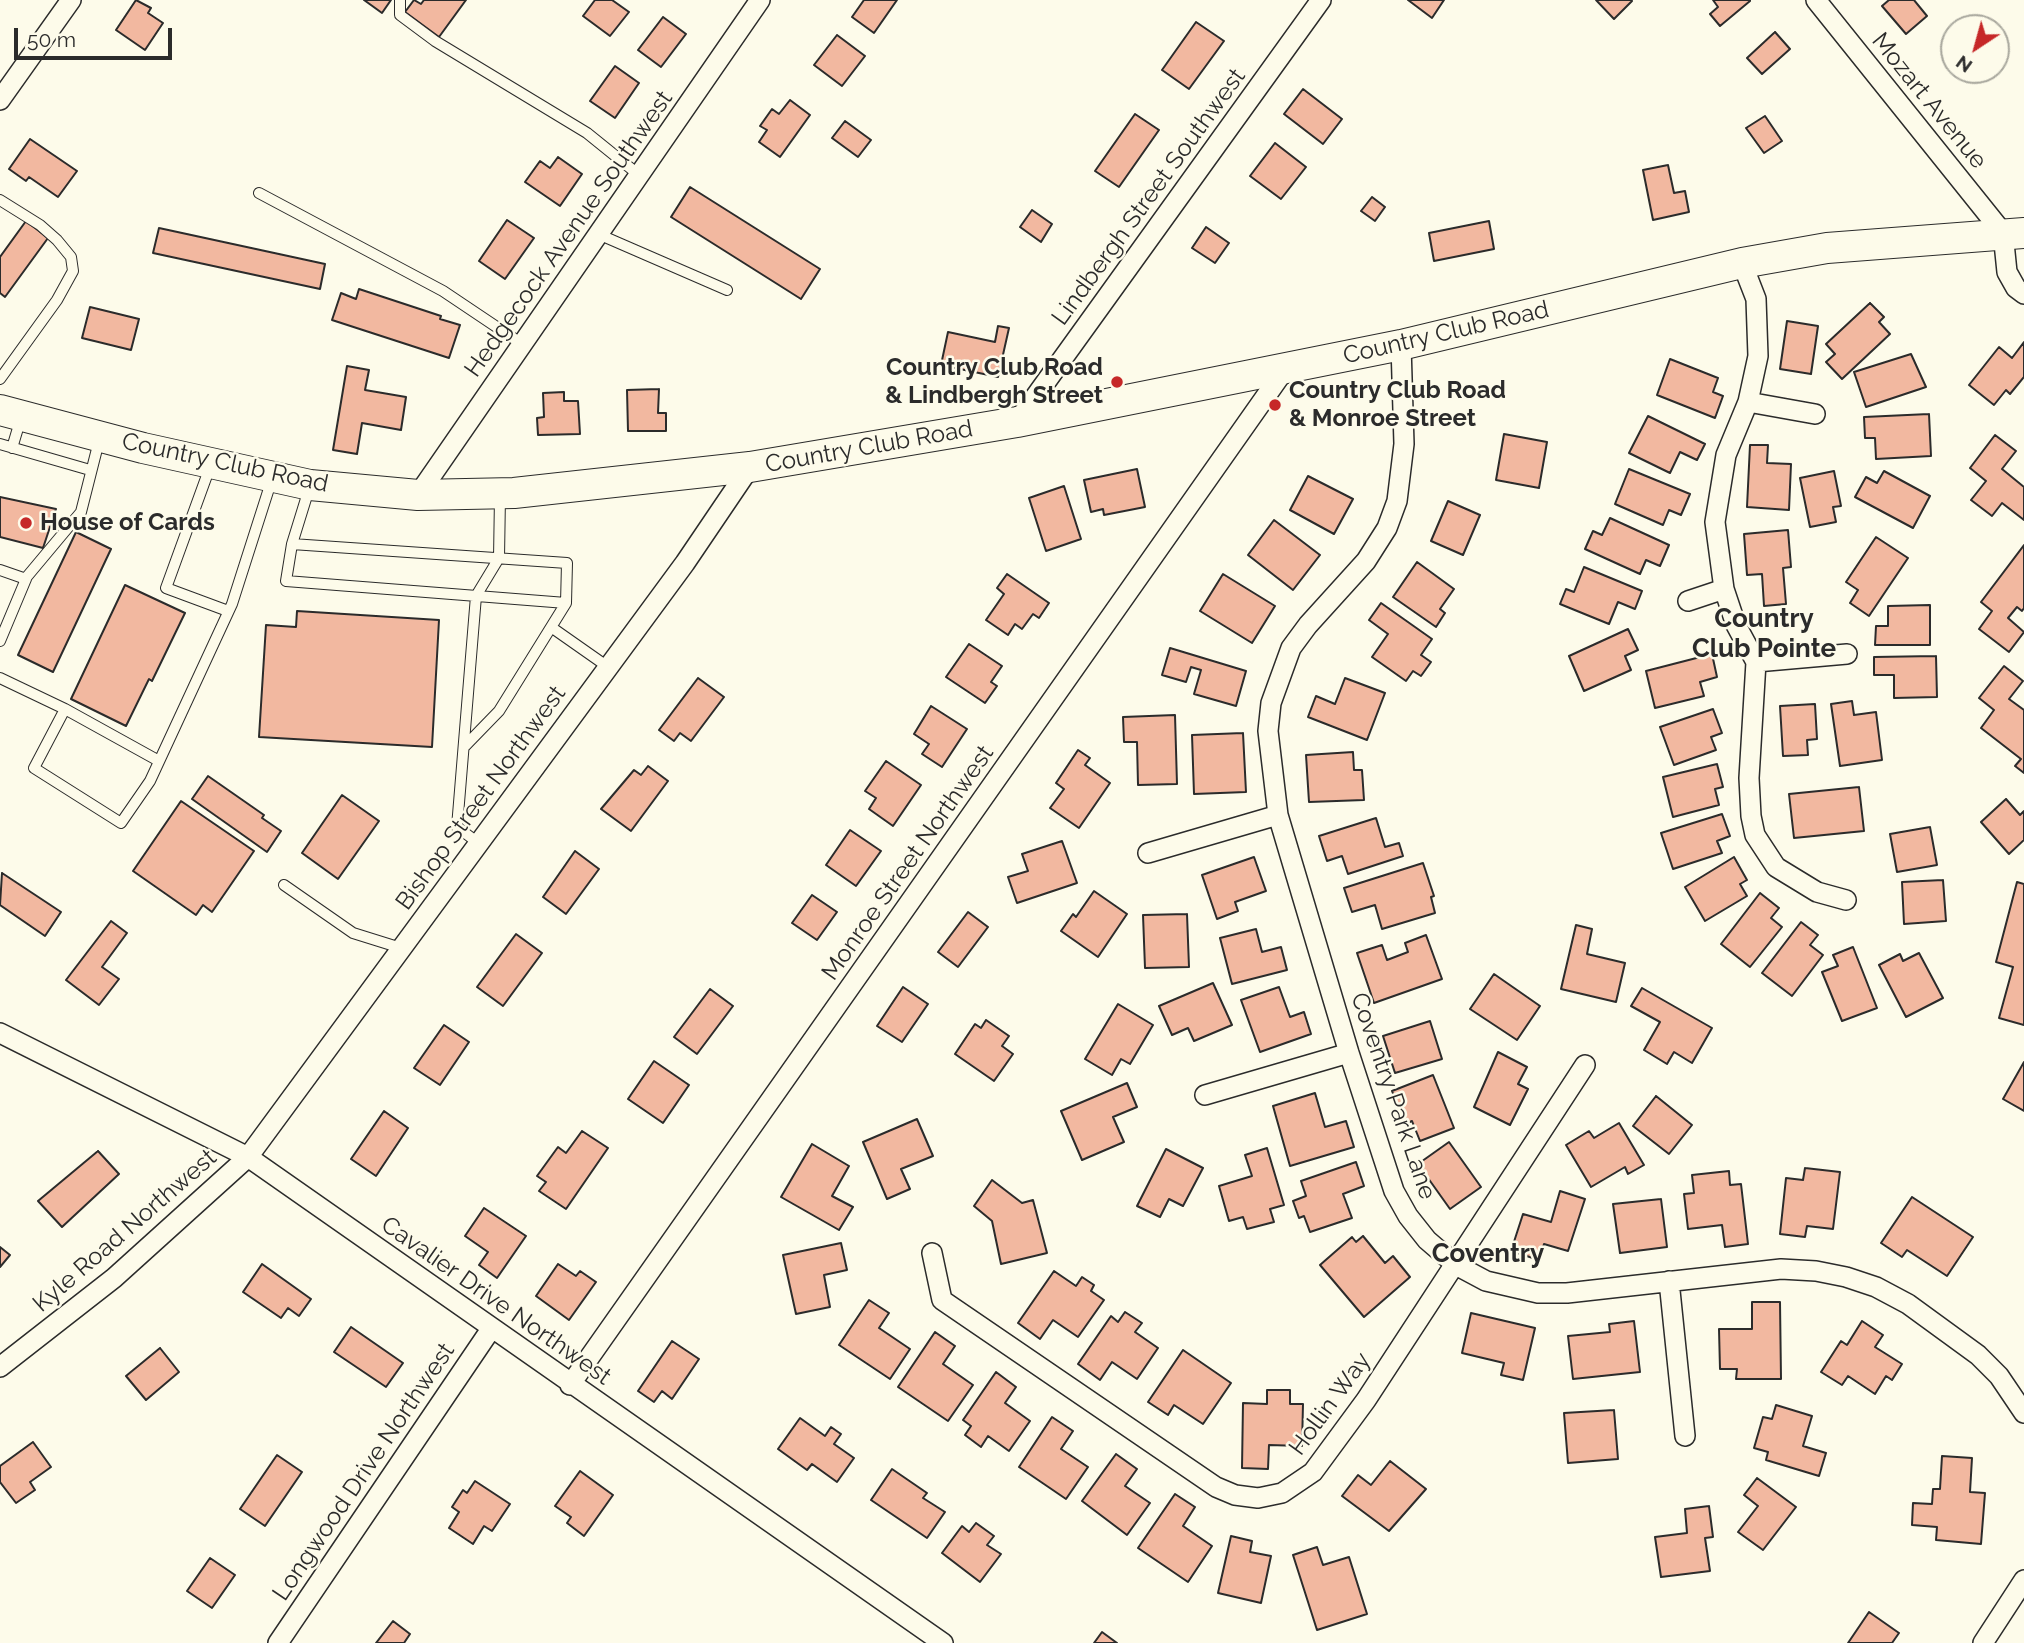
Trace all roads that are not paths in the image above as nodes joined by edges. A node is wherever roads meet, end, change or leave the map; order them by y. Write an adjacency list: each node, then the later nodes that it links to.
1 (71, 0): 6 (street)
2 (400, 0): 7 (lane)
3 (760, 0): 7 (street, Hedgecock Avenue Southwest)
4 (1321, 0): 22 (street, Lindbergh Street Southwest)
5 (1816, 0): 10 (street, Mozart Avenue)
6 (0, 100)
7 (639, 175): 11 (street, Hedgecock Avenue Southwest)
8 (260, 193): 15 (lane)
9 (0, 200): 18 (lane)
10 (2014, 233): 12 (main road, Country Club Road); 14 (street)
11 (598, 234): 13 (lane); 15 (street, Hedgecock Avenue Southwest)
12 (1742, 263): 16 (main road, Country Club Road); 19 (street)
13 (727, 290)
14 (2024, 294)
15 (523, 344): 32 (street, Hedgecock Avenue Southwest)
16 (1401, 345): 17 (main road, Country Club Road); 51 (street, Coventry Park Lane)
17 (1285, 369): 22 (main road, Country Club Road); 67 (street, Monroe Street Northwest)
18 (0, 379)
19 (1748, 402): 21 (street); 37 (street)
20 (11, 413): 23 (main road, Country Club Road); 25 (lane)
21 (1815, 414)
22 (1017, 422): 27 (main road, Country Club Road)
23 (100, 437): 26 (main road, Country Club Road); 28 (lane)
24 (0, 444): 25 (lane)
25 (12, 448): 28 (lane)
26 (212, 463): 29 (main road, Country Club Road); 41 (lane)
27 (750, 467): 31 (main road, Country Club Road); 46 (street, Bishop Street Northwest)
28 (90, 470): 36 (lane)
29 (272, 476): 30 (main road, Country Club Road); 41 (lane)
30 (310, 485): 32 (main road, Country Club Road); 33 (lane)
31 (500, 494): 32 (main road, Country Club Road); 34 (lane)
32 (418, 495)
33 (292, 544): 34 (lane); 38 (lane)
34 (499, 558): 38 (lane); 40 (lane)
35 (0, 570): 36 (lane)
36 (26, 579): 43 (lane)
37 (1724, 589): 39 (street); 45 (street)
38 (477, 596): 40 (lane); 49 (lane)
39 (1688, 601)
40 (566, 603): 42 (lane)
41 (228, 611): 50 (lane)
42 (551, 627): 46 (lane); 49 (lane)
43 (0, 642)
44 (1847, 654): 45 (street)
45 (1756, 662): 55 (street)
46 (608, 667): 52 (street, Bishop Street Northwest)
47 (0, 678): 48 (lane)
48 (65, 709): 50 (lane); 50 (lane)
49 (465, 746): 52 (lane)
50 (159, 761)
51 (1278, 814): 53 (street); 58 (street, Coventry Park Lane)
52 (477, 842): 56 (street, Bishop Street Northwest)
53 (1148, 853)
54 (284, 885): 56 (lane)
55 (1846, 900)
56 (401, 948): 61 (street, Bishop Street Northwest)
57 (0, 1033): 61 (street, Cavalier Drive Northwest)
58 (1349, 1053): 60 (street); 63 (street, Coventry Park Lane)
59 (1585, 1065): 63 (street, Hollin Way)
60 (1205, 1095)
61 (248, 1157): 65 (street, Cavalier Drive Northwest); 66 (street, Kyle Road Northwest)
62 (932, 1253): 63 (street, Hollin Way)
63 (1456, 1265): 64 (street, Coventry Park Lane)
64 (1669, 1281): 68 (street, Coventry Park Lane); 69 (street)
65 (491, 1329): 67 (street, Cavalier Drive Northwest); 71 (street, Longwood Drive Northwest)
66 (0, 1367)
67 (570, 1385): 72 (street, Cavalier Drive Northwest)
68 (2024, 1413)
69 (1685, 1436)
70 (2024, 1580): 73 (street)
71 (278, 1643)
72 (943, 1643)
73 (1983, 1643)

